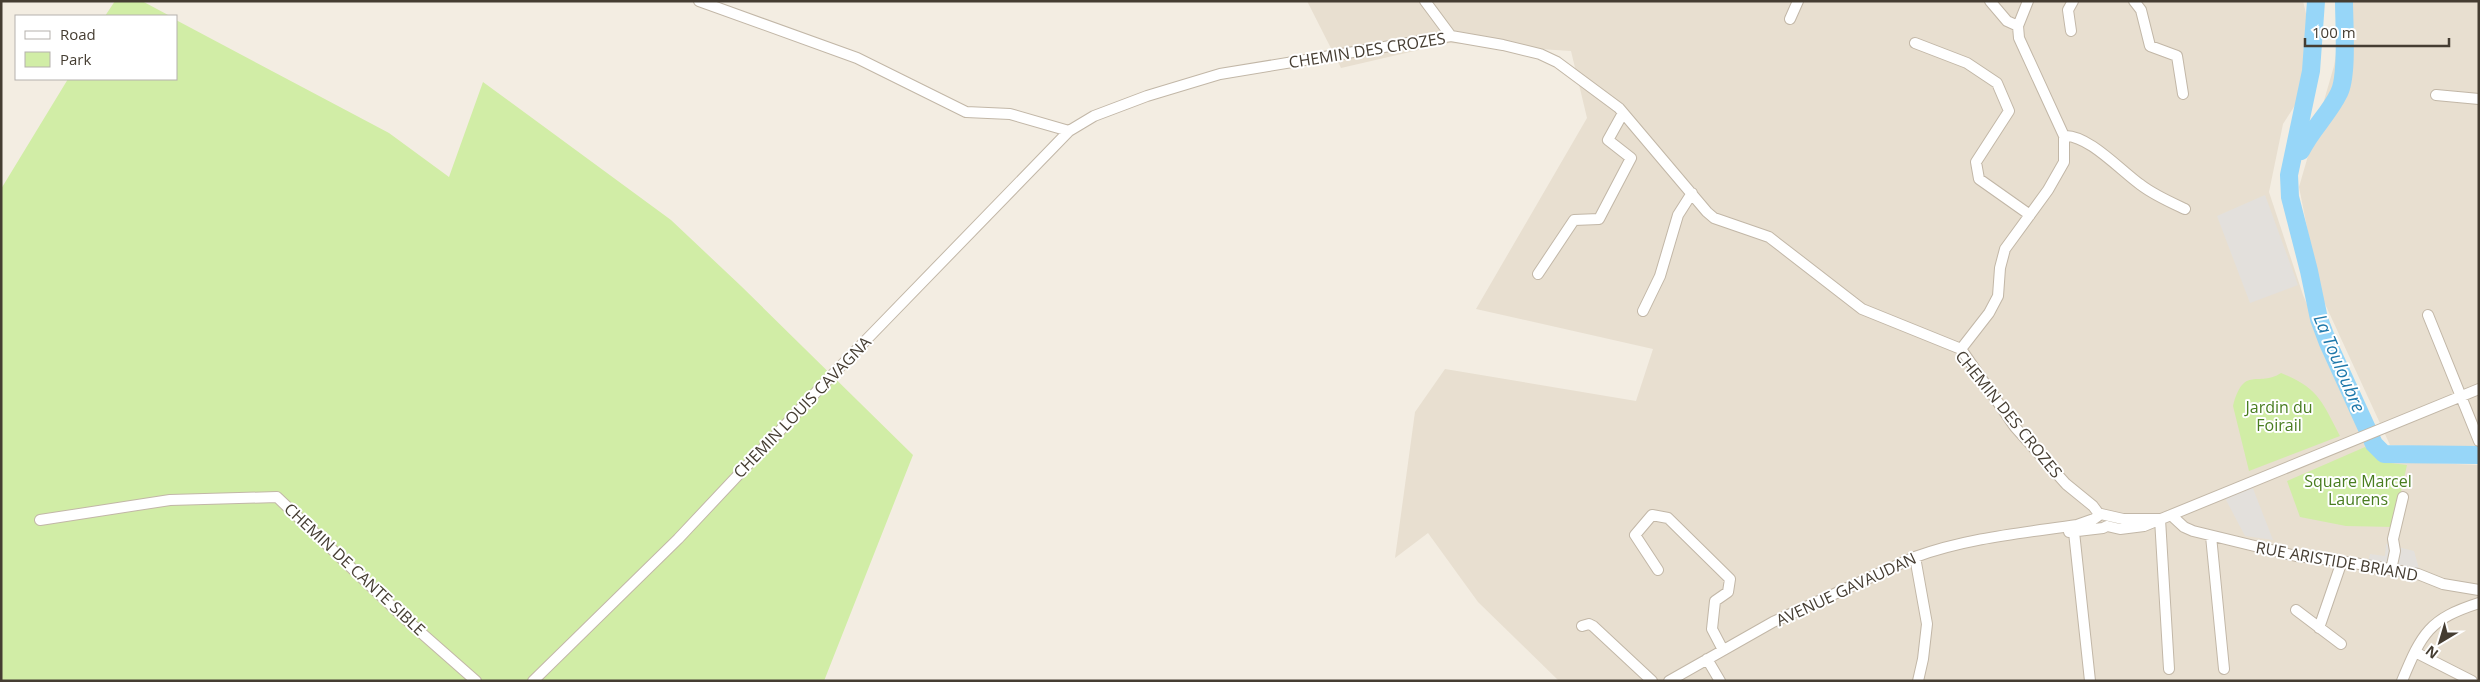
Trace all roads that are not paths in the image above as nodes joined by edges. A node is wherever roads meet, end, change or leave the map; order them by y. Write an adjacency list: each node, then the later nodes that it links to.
1 (699, 1): 17 (street)
2 (1425, 1): 11 (street)
3 (1798, 1): 8 (street)
4 (1990, 1): 9 (street)
5 (2028, 1): 9 (street)
6 (2073, 1): 10 (street)
7 (2134, 1): 13 (street)
8 (1790, 19)
9 (2018, 26): 18 (street)
10 (2071, 32)
11 (1451, 36): 16 (street, CHEMIN DES CROZES); 17 (street, CHEMIN DES CROZES)
12 (1915, 43): 21 (street)
13 (2183, 94)
14 (2436, 95): 15 (street)
15 (2479, 99)
16 (1623, 112): 19 (street, CHEMIN DES CROZES); 22 (street)
17 (1069, 131): 53 (street, CHEMIN LOUIS CAVAGNA)
18 (2064, 136): 20 (street); 21 (street)
19 (1692, 193): 23 (street); 25 (street, CHEMIN DES CROZES)
20 (2185, 209)
21 (2030, 214): 25 (street)
22 (1538, 274)
23 (1643, 311)
24 (2428, 314): 27 (street)
25 (1961, 349): 33 (street, CHEMIN DES CROZES)
26 (2479, 389): 27 (street)
27 (2461, 396): 28 (street); 30 (street)
28 (2478, 438)
29 (2403, 497): 40 (street)
30 (2171, 515): 31 (street); 36 (street, RUE ARISTIDE BRIAND)
31 (2160, 519): 33 (street); 51 (street)
32 (40, 520): 52 (street, CHEMIN DE CANTE SIBLE)
33 (2101, 521): 34 (street, AVENUE GAVAUDAN); 35 (street, AVENUE GAVAUDAN)
34 (2036, 531): 35 (street, AVENUE GAVAUDAN); 37 (street, AVENUE GAVAUDAN)
35 (2074, 532): 58 (street)
36 (2211, 536): 38 (street, RUE ARISTIDE BRIAND); 50 (street)
37 (1915, 557): 47 (street, AVENUE GAVAUDAN); 57 (street)
38 (2342, 561): 40 (street, RUE ARISTIDE BRIAND); 45 (street)
39 (1658, 570): 47 (street)
40 (2391, 570): 41 (street, RUE ARISTIDE BRIAND)
41 (2479, 590)
42 (2479, 603): 48 (street)
43 (2296, 610): 45 (street)
44 (1582, 626): 54 (street)
45 (2319, 628): 46 (street)
46 (2341, 644)
47 (1723, 650): 49 (street, AVENUE GAVAUDAN)
48 (2416, 652): 59 (street); 60 (street)
49 (1707, 659): 55 (street, AVENUE GAVAUDAN); 56 (street)
50 (2224, 669)
51 (2169, 670)
52 (476, 681)
53 (533, 681)
54 (1652, 681)
55 (1669, 681)
56 (1720, 681)
57 (1918, 681)
58 (2090, 681)
59 (2402, 681)
60 (2472, 681)

